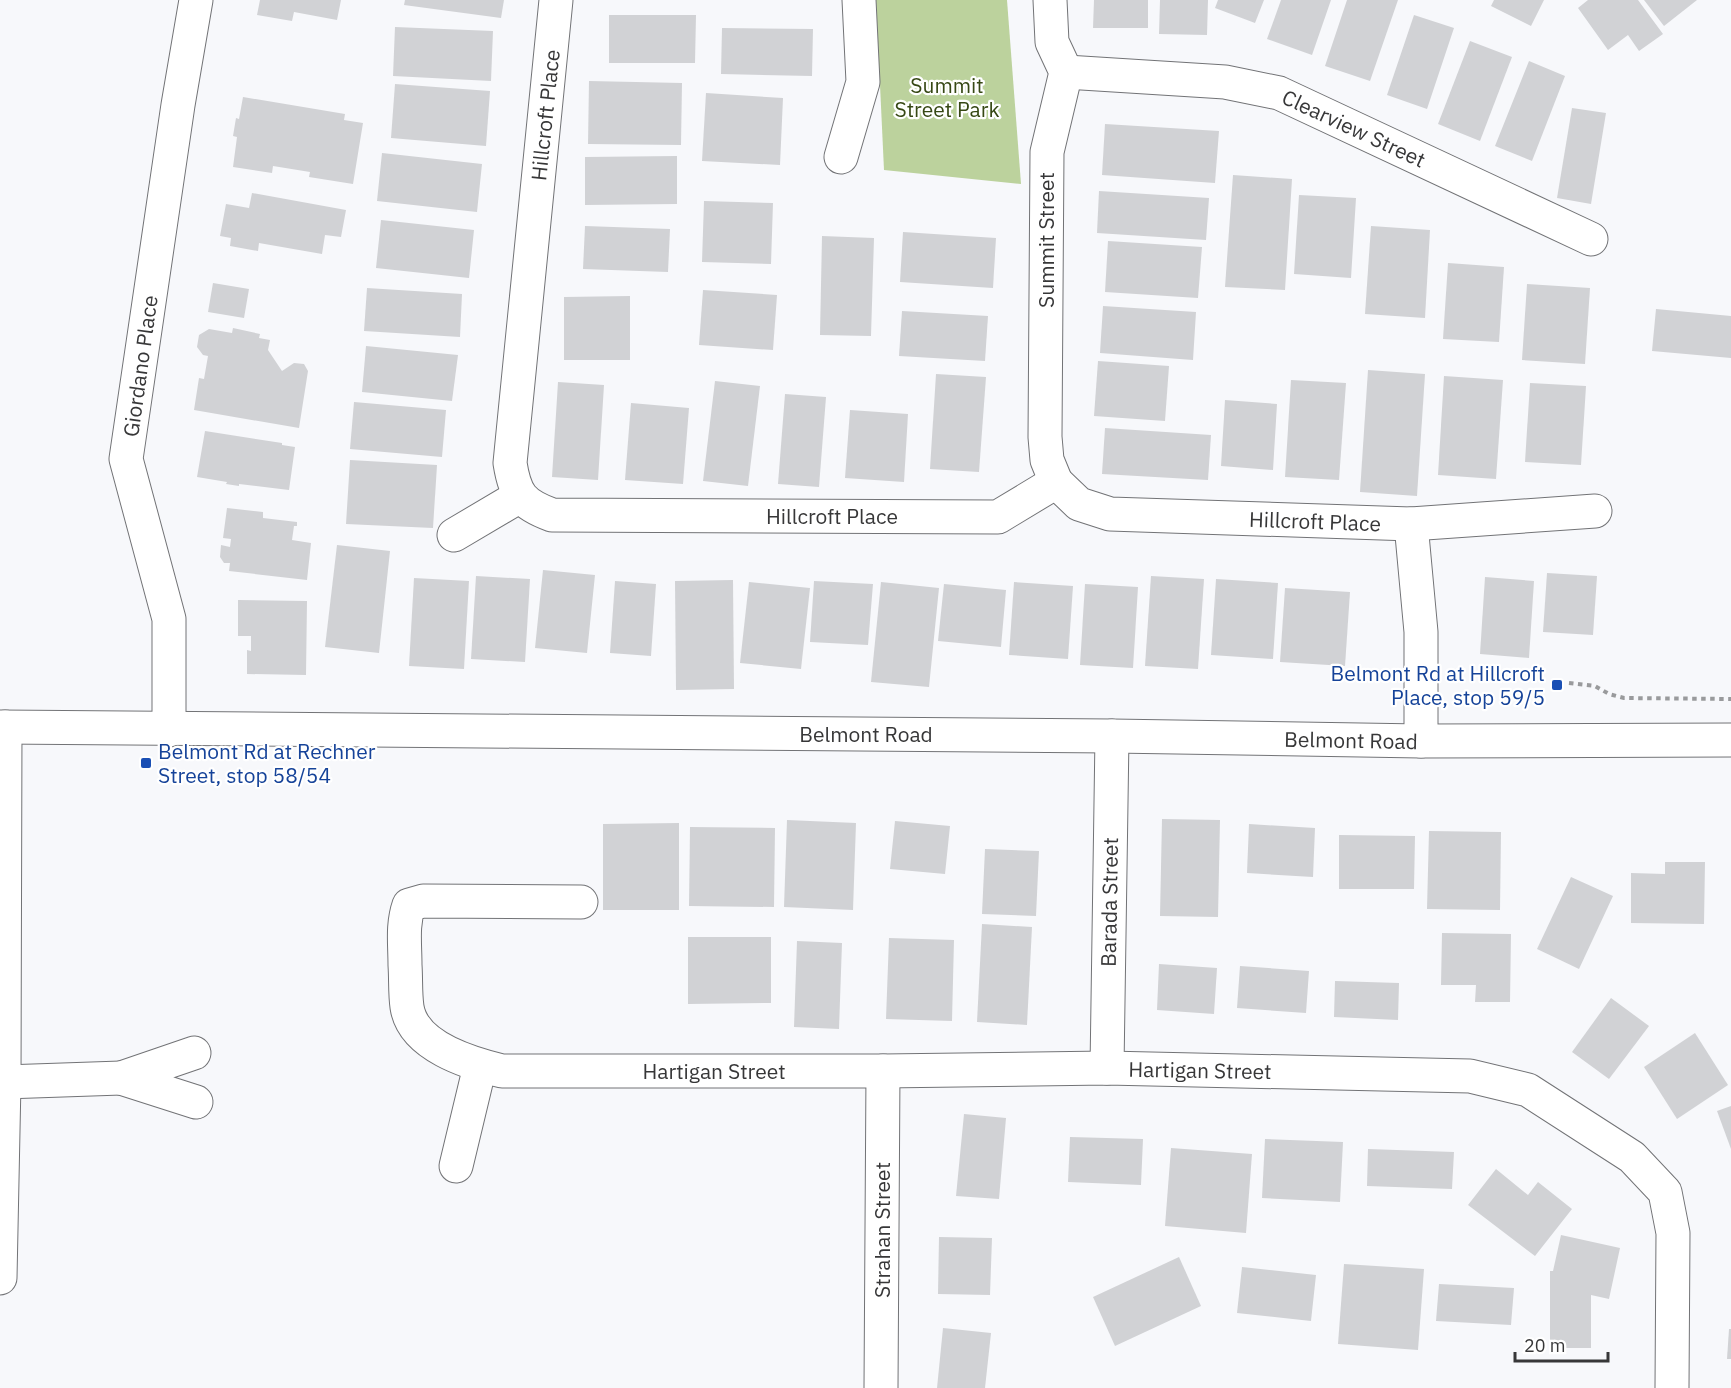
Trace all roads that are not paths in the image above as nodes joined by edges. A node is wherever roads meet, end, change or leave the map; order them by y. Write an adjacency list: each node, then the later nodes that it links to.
1 (196, 0): 14 (street, Giordano Place)
2 (556, 0): 9 (street, Hillcroft Place)
3 (859, 0): 6 (street)
4 (1050, 0): 5 (street)
5 (1066, 72): 7 (street, Clearview Street); 8 (street, Summit Street)
6 (841, 157)
7 (1591, 239)
8 (1056, 482): 9 (street, Hillcroft Place); 11 (street, Hillcroft Place)
9 (520, 496): 12 (street)
10 (1595, 512): 11 (street)
11 (1411, 524): 17 (street, Hillcroft Place)
12 (454, 535)
13 (3, 727): 14 (street, Belmont Road); 24 (street)
14 (169, 730): 15 (street, Belmont Road)
15 (1112, 736): 17 (street, Belmont Road); 21 (street, Barada Street)
16 (1731, 740): 17 (street, Belmont Road)
17 (1421, 741)
18 (580, 902): 20 (street)
19 (194, 1053): 23 (street)
20 (491, 1068): 22 (street, Hartigan Street); 26 (street)
21 (1107, 1068): 22 (street, Hartigan Street); 29 (street, Hartigan Street)
22 (883, 1071): 28 (street, Strahan Street)
23 (122, 1078): 24 (street); 25 (street)
24 (4, 1083): 27 (street)
25 (196, 1102)
26 (456, 1166)
27 (0, 1278)
28 (881, 1388)
29 (1672, 1388)

